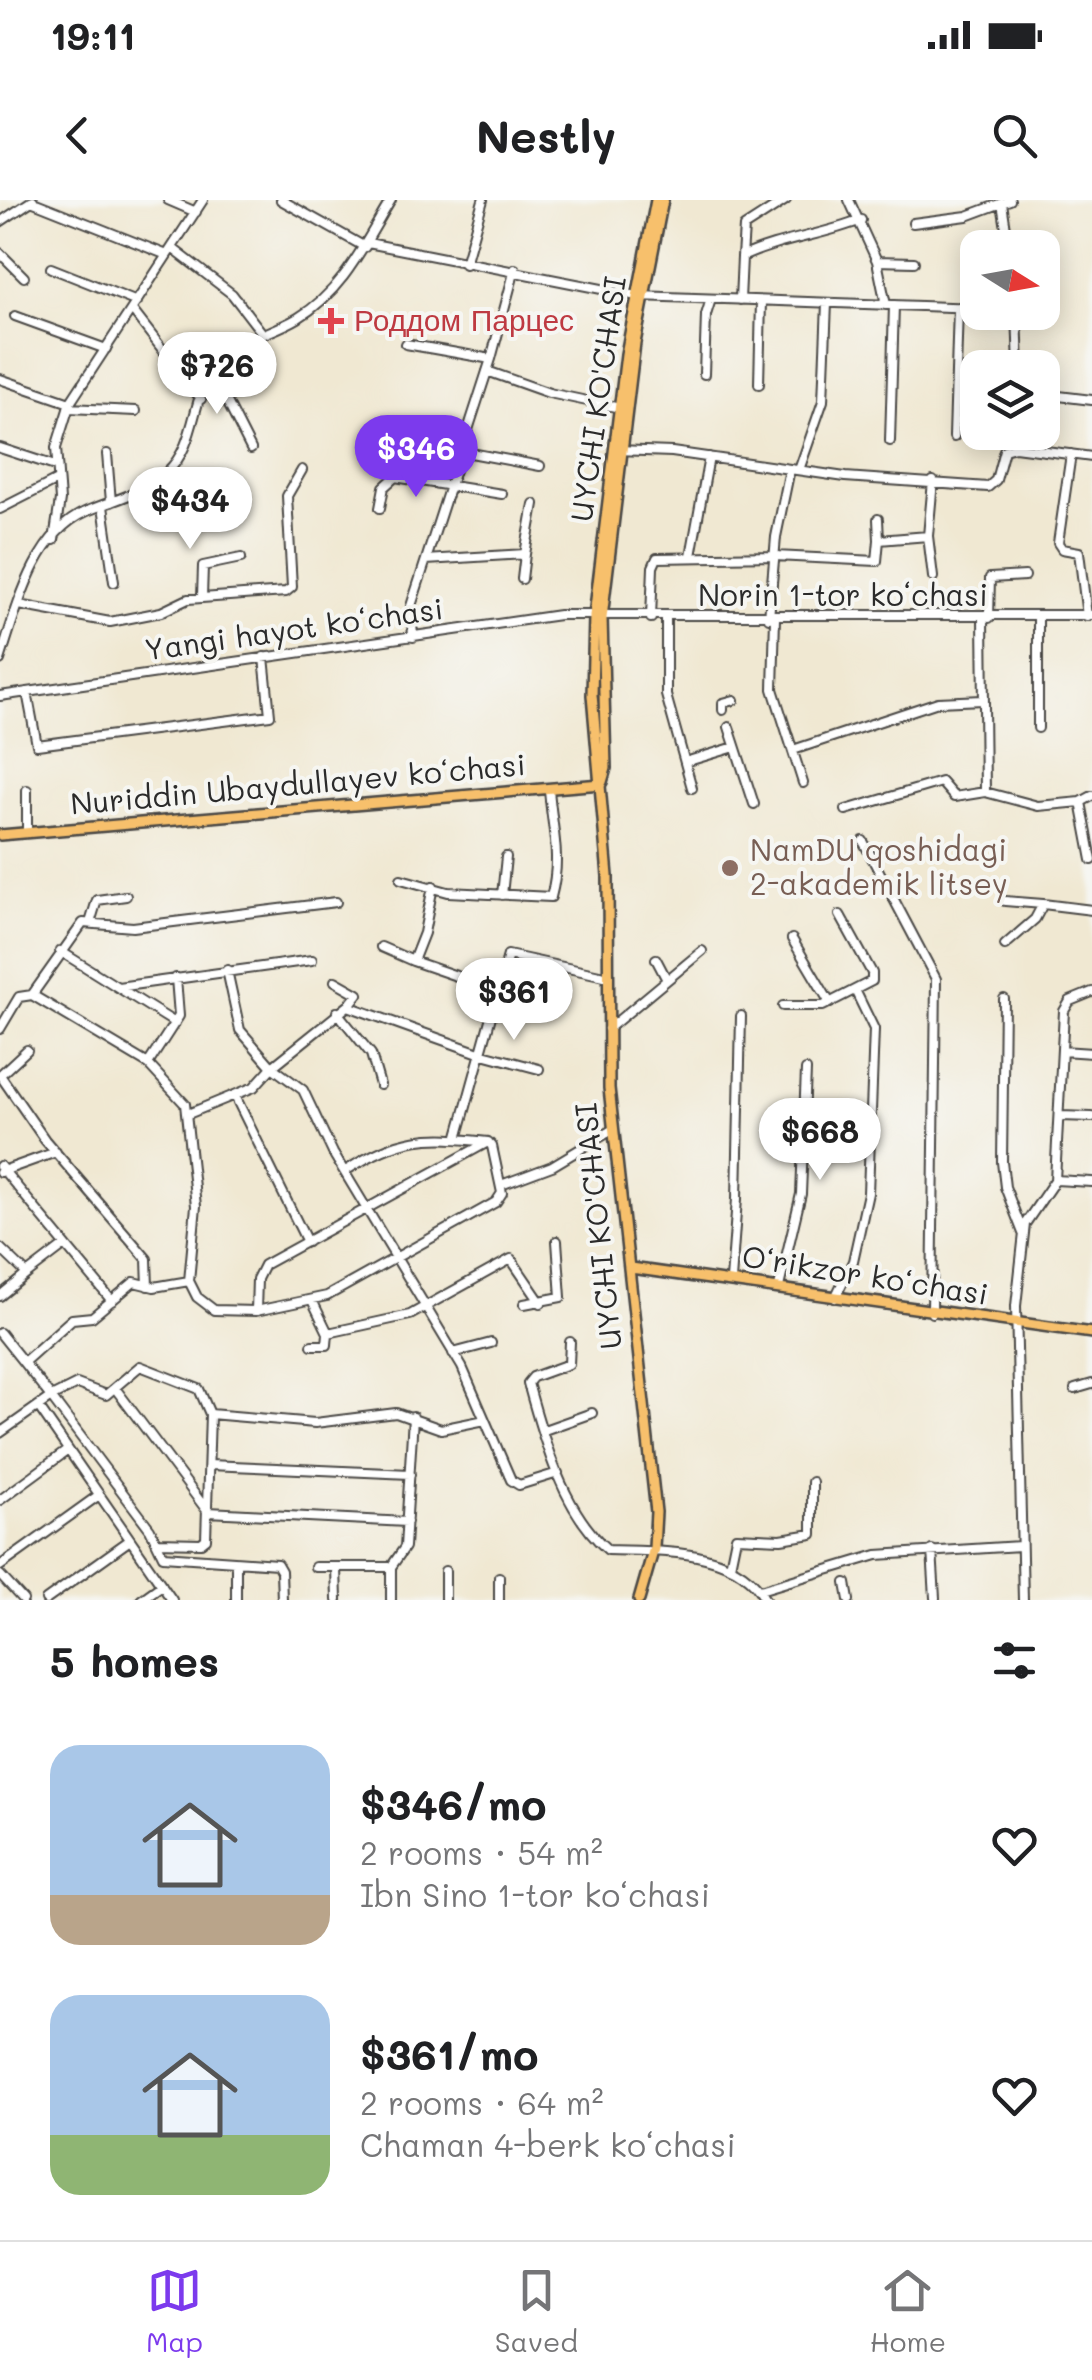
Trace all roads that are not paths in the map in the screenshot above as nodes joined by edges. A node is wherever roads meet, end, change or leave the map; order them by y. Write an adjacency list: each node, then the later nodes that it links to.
1 (32, 200): 13 (street); 17 (street)
2 (168, 200): 11 (street)
3 (203, 200): 11 (street)
4 (281, 200): 16 (street)
5 (391, 200): 16 (street)
6 (483, 200): 22 (street)
7 (659, 200): 26 (main road, UYCHI KO'CHASI)
8 (786, 200): 19 (street)
9 (849, 200): 12 (street)
10 (1006, 201): 14 (street); 15 (street)
11 (196, 212): 17 (street)
12 (861, 220): 19 (street); 20 (street)
13 (0, 222)
14 (912, 223)
15 (1007, 230)
16 (366, 245): 22 (street); 35 (street)
17 (169, 251): 32 (street); 35 (street)
18 (0, 253): 25 (street)
19 (742, 258): 28 (street)
20 (876, 261): 21 (street); 31 (street)
21 (914, 262)
22 (466, 264): 24 (street)
23 (51, 268): 32 (street)
24 (515, 269): 26 (street); 38 (street)
25 (24, 277)
26 (641, 296): 27 (street); 48 (main road, UYCHI KO'CHASI)
27 (711, 299): 28 (street); 41 (street)
28 (740, 300): 29 (street)
29 (761, 301): 30 (street); 43 (street)
30 (827, 303): 31 (street); 64 (street)
31 (890, 305): 33 (street); 51 (street)
32 (135, 306): 37 (street); 45 (street)
33 (958, 307): 50 (street)
34 (15, 316): 37 (street)
35 (262, 334): 39 (street)
36 (406, 344): 38 (street)
37 (106, 348): 47 (street)
38 (491, 359): 40 (street)
39 (212, 370): 45 (street); 53 (street)
40 (487, 371): 48 (street); 57 (street)
41 (704, 374)
42 (0, 379): 47 (street)
43 (759, 384)
44 (1060, 396): 46 (street)
45 (200, 399): 70 (street)
46 (1092, 400)
47 (69, 406): 49 (street); 62 (street)
48 (626, 409): 54 (main road, UYCHI KO'CHASI)
49 (136, 411)
50 (954, 437)
51 (890, 440)
52 (0, 448): 62 (street)
53 (251, 449)
54 (621, 450): 60 (street); 90 (main road, UYCHI KO'CHASI)
55 (1004, 450): 67 (street)
56 (1040, 450): 59 (street)
57 (460, 451): 63 (street); 68 (street)
58 (107, 454): 70 (street)
59 (1071, 454): 61 (street); 89 (street)
60 (709, 456): 64 (street); 79 (street)
61 (1092, 457)
62 (56, 466): 66 (street)
63 (540, 466)
64 (794, 469): 67 (street); 80 (street)
65 (302, 470): 87 (street)
66 (57, 480): 73 (street); 76 (street)
67 (933, 481): 75 (street)
68 (448, 487): 69 (street); 72 (street); 82 (street)
69 (502, 494)
70 (107, 504): 76 (street); 86 (street)
71 (534, 504): 78 (street)
72 (380, 508)
73 (0, 509)
74 (878, 519): 77 (street)
75 (928, 536): 77 (street); 85 (street)
76 (54, 540): 88 (street)
77 (879, 540): 80 (street)
78 (525, 554): 82 (street); 84 (street)
79 (692, 556): 80 (street); 92 (street)
80 (775, 556): 94 (street)
81 (241, 558): 87 (street)
82 (426, 560): 96 (street)
83 (1025, 576): 95 (street)
84 (522, 578)
85 (933, 578)
86 (114, 582)
87 (202, 596): 88 (street)
88 (19, 604): 98 (street)
89 (1090, 615): 91 (street, Norin 1-tor koʻchasi)
90 (598, 617): 92 (street, Norin 1-tor koʻchasi); 96 (street, Yangi hayot koʻchasi); 110 (main road, UYCHI KO'CHASI)
91 (1038, 617): 95 (street, Norin 1-tor koʻchasi); 105 (street)
92 (651, 618): 93 (street, Norin 1-tor koʻchasi)
93 (666, 618): 94 (street, Norin 1-tor koʻchasi); 108 (street)
94 (772, 618): 95 (street, Norin 1-tor koʻchasi); 107 (street)
95 (986, 618): 102 (street)
96 (413, 636): 97 (street, Yangi hayot koʻchasi)
97 (264, 657): 99 (street, Yangi hayot koʻchasi); 99 (street)
98 (0, 660)
99 (28, 692): 100 (street, Yangi hayot koʻchasi)
100 (0, 696)
101 (734, 700): 103 (street)
102 (983, 700): 107 (street); 114 (street)
103 (722, 710)
104 (729, 727): 106 (street)
105 (1038, 728)
106 (735, 747): 108 (street); 117 (street)
107 (793, 750): 109 (street)
108 (685, 762): 112 (street)
109 (803, 783)
110 (601, 784): 111 (main road, Nuriddin Ubaydullayev koʻchasi); 143 (main road, UYCHI KO'CHASI)
111 (549, 788): 119 (main road, Nuriddin Ubaydullayev koʻchasi); 126 (street)
112 (692, 788)
113 (26, 790): 119 (street)
114 (985, 792): 116 (street); 118 (street)
115 (1092, 796): 116 (street)
116 (1081, 802): 123 (street)
117 (754, 804)
118 (846, 810)
119 (26, 833): 120 (main road, Nuriddin Ubaydullayev koʻchasi)
120 (0, 834)
121 (862, 841): 206 (street)
122 (506, 857): 126 (street)
123 (1092, 860)
124 (402, 880): 125 (street)
125 (434, 886): 126 (street); 141 (street)
126 (502, 895)
127 (126, 896): 133 (street)
128 (1006, 901): 130 (street)
129 (336, 902): 133 (street)
130 (1044, 904): 131 (street); 135 (street)
131 (1092, 910)
132 (840, 915): 148 (street)
133 (90, 923): 138 (street)
134 (792, 939): 153 (street)
135 (1006, 945)
136 (380, 947): 141 (street)
137 (702, 950): 145 (street)
138 (60, 951): 147 (street); 151 (street)
139 (656, 959): 145 (street)
140 (312, 960): 142 (street)
141 (413, 961): 150 (street)
142 (227, 970): 144 (street); 167 (street)
143 (610, 976): 150 (street); 161 (main road, UYCHI KO'CHASI)
144 (176, 978): 147 (street); 159 (street)
145 (667, 980): 161 (street)
146 (335, 981): 154 (street)
147 (118, 987): 159 (street)
148 (856, 990): 153 (street); 199 (street)
149 (1092, 992): 163 (street)
150 (496, 993): 156 (street); 164 (street)
151 (32, 994): 160 (street); 166 (street)
152 (1004, 999): 186 (street)
153 (830, 1003): 155 (street)
154 (348, 1006): 157 (street); 164 (street)
155 (784, 1006)
156 (544, 1008)
157 (337, 1012): 167 (street); 171 (street)
158 (741, 1016): 194 (street)
159 (175, 1023): 166 (street)
160 (0, 1028)
161 (608, 1029): 176 (main road, UYCHI KO'CHASI)
162 (27, 1050): 170 (street)
163 (1062, 1051): 165 (street); 174 (street)
164 (479, 1053): 168 (street); 177 (street)
165 (1092, 1053)
166 (148, 1064): 173 (street)
167 (272, 1067): 172 (street); 181 (street)
168 (538, 1069)
169 (806, 1070): 197 (street)
170 (0, 1075): 179 (street)
171 (380, 1085)
172 (236, 1098): 173 (street); 188 (street)
173 (188, 1114): 195 (street)
174 (1060, 1116): 175 (street); 182 (street)
175 (1092, 1117)
176 (612, 1130): 184 (street); 192 (main road, UYCHI KO'CHASI)
177 (457, 1138): 178 (street); 181 (street)
178 (488, 1142): 184 (street); 185 (street)
179 (56, 1152): 180 (street); 196 (street)
180 (1, 1169): 189 (street)
181 (347, 1170): 185 (street)
182 (1055, 1180): 183 (street); 186 (street)
183 (1092, 1182)
184 (500, 1184): 191 (street)
185 (367, 1210): 188 (street); 191 (street)
186 (1023, 1233): 207 (street)
187 (557, 1241): 202 (street)
188 (307, 1242): 205 (street)
189 (65, 1245): 193 (street); 201 (street)
190 (0, 1248): 193 (street)
191 (394, 1259): 200 (street); 204 (street)
192 (631, 1268): 194 (main road, Oʻrikzor koʻchasi); 239 (main road, UYCHI KO'CHASI)
193 (26, 1274): 198 (street)
194 (731, 1280): 197 (main road, Oʻrikzor koʻchasi)
195 (189, 1282): 196 (street); 205 (street)
196 (148, 1286): 201 (street)
197 (779, 1287): 199 (main road, Oʻrikzor koʻchasi)
198 (0, 1296)
199 (834, 1298): 206 (main road, Oʻrikzor koʻchasi)
200 (312, 1300): 205 (street); 209 (street)
201 (112, 1301): 215 (street)
202 (541, 1303): 203 (street); 204 (street)
203 (524, 1304)
204 (422, 1309): 209 (street); 214 (street)
205 (256, 1311)
206 (932, 1313): 207 (main road, Oʻrikzor koʻchasi)
207 (1016, 1324): 210 (main road, Oʻrikzor koʻchasi); 238 (street)
208 (0, 1333): 215 (street)
209 (328, 1333): 213 (street)
210 (1092, 1333)
211 (570, 1342): 225 (street)
212 (491, 1343): 214 (street)
213 (312, 1345)
214 (453, 1353): 224 (street)
215 (26, 1360): 219 (street)
216 (1092, 1384): 218 (street)
217 (115, 1388): 219 (street); 221 (street); 234 (street)
218 (1075, 1389)
219 (51, 1397): 220 (street); 237 (street)
220 (38, 1406): 226 (street); 227 (street)
221 (210, 1414): 223 (street); 228 (street)
222 (592, 1414): 225 (street)
223 (413, 1416): 224 (street); 230 (street)
224 (486, 1420): 229 (street)
225 (544, 1430): 229 (street)
226 (0, 1433)
227 (68, 1450): 232 (street); 233 (street)
228 (209, 1465): 230 (street); 234 (street)
229 (558, 1473): 239 (street)
230 (410, 1474): 235 (street)
231 (812, 1482): 243 (street)
232 (99, 1496): 236 (street); 242 (street)
233 (0, 1500)
234 (208, 1512): 235 (street); 237 (street)
235 (406, 1522): 246 (street)
236 (130, 1540): 251 (street); 255 (street)
237 (157, 1542): 241 (street)
238 (1020, 1546): 240 (street); 267 (street)
239 (654, 1548): 243 (street); 264 (main road, UYCHI KO'CHASI)
240 (932, 1550): 252 (street); 253 (street)
241 (236, 1562): 258 (street); 259 (street)
242 (0, 1566)
243 (730, 1566): 252 (street)
244 (315, 1567): 245 (street)
245 (336, 1567): 246 (street); 260 (street)
246 (391, 1567): 261 (street)
247 (444, 1571): 262 (street)
248 (0, 1575): 254 (street)
249 (499, 1576): 263 (street)
250 (846, 1583): 266 (street)
251 (162, 1585): 256 (street); 257 (street)
252 (760, 1590): 265 (street)
253 (935, 1598)
254 (23, 1600)
255 (46, 1600)
256 (141, 1600)
257 (172, 1600)
258 (236, 1600)
259 (282, 1600)
260 (337, 1600)
261 (391, 1600)
262 (445, 1600)
263 (498, 1600)
264 (639, 1600)
265 (765, 1600)
266 (849, 1600)
267 (1023, 1600)

